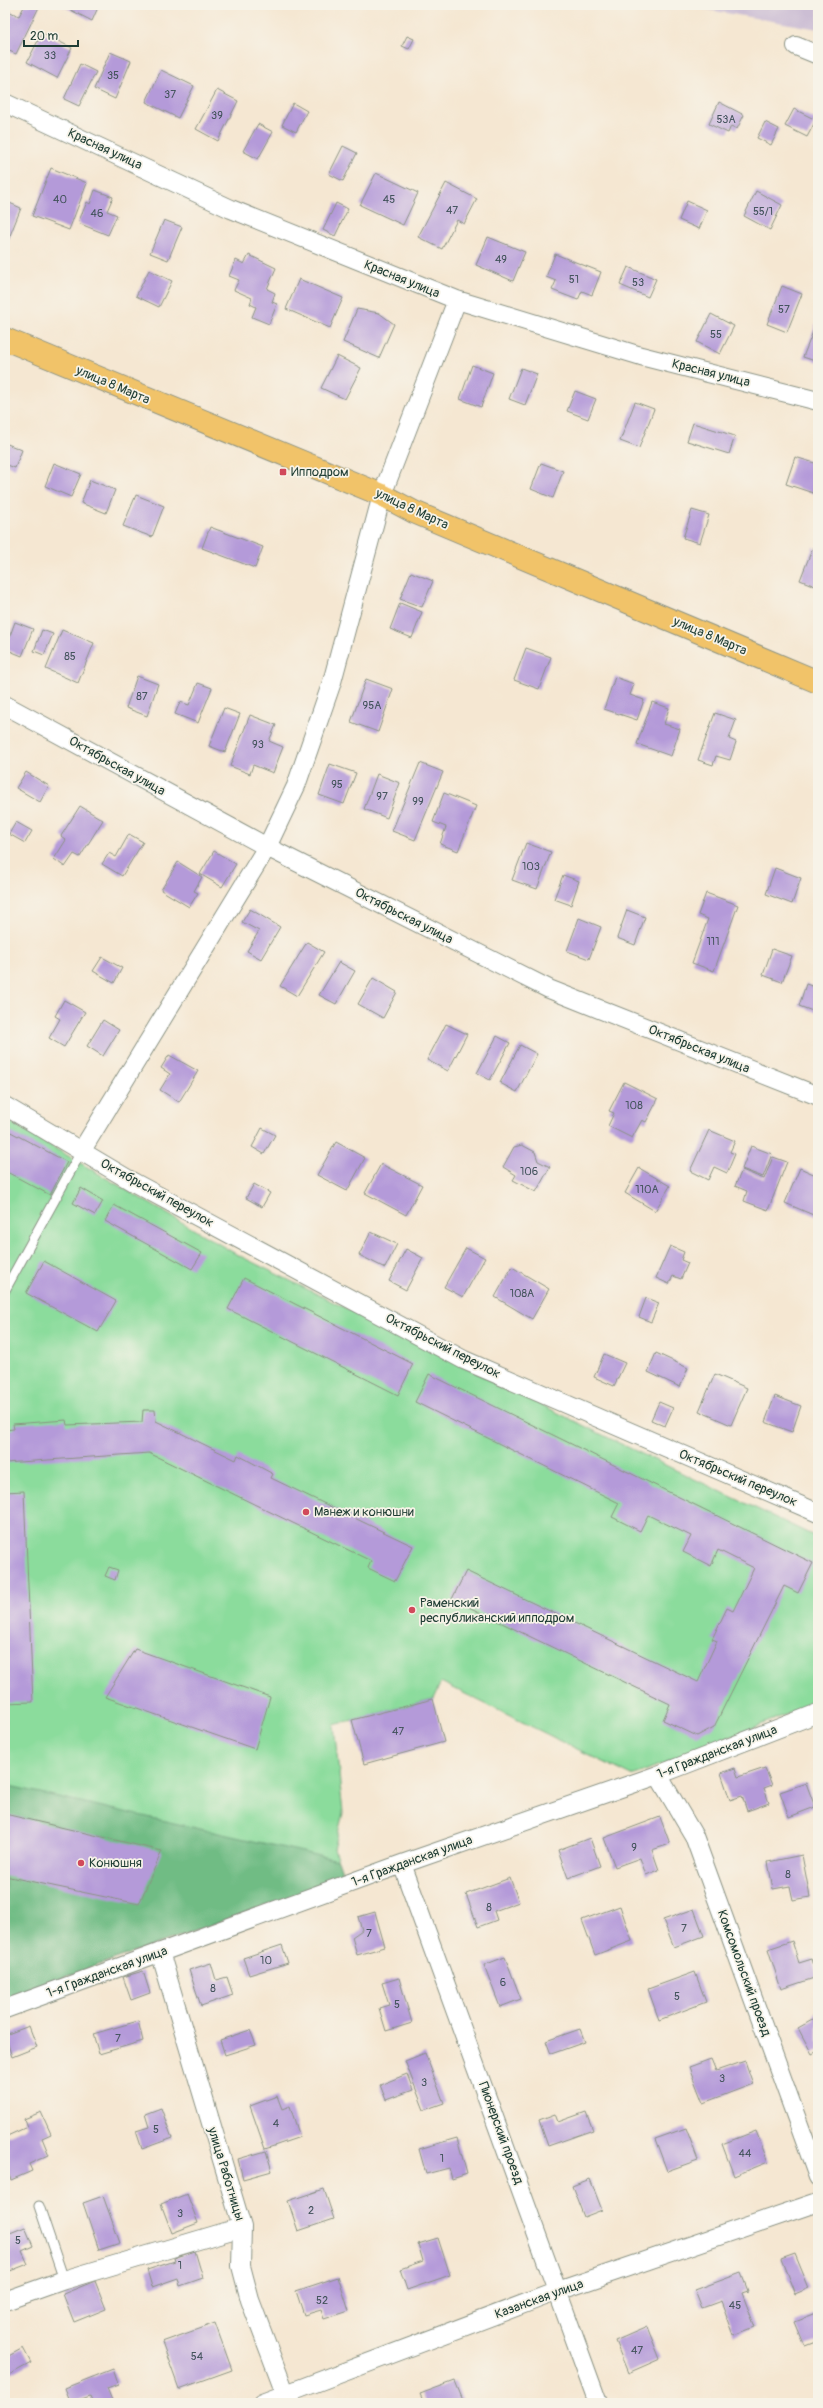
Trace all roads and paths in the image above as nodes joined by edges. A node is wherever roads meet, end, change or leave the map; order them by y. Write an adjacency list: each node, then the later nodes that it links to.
1 (796, 46): 2 (street)
2 (818, 55)
3 (5, 103): 4 (street, Красная улица)
4 (457, 300): 6 (street, Красная улица); 7 (street)
5 (5, 339): 7 (main road, улица 8 Марта)
6 (818, 401)
7 (382, 495): 8 (main road, улица 8 Марта); 10 (street)
8 (818, 682)
9 (5, 705): 10 (street, Октябрьская улица)
10 (267, 847): 11 (street, Октябрьская улица); 13 (street)
11 (818, 1096)
12 (5, 1106): 13 (street, Октябрьский переулок)
13 (82, 1150): 14 (lane); 15 (street, Октябрьский переулок)
14 (5, 1290)
15 (818, 1513)
16 (818, 1713): 17 (street, 1-я Гражданская улица)
17 (658, 1775): 18 (street, 1-я Гражданская улица); 21 (street, Комсомольский проезд)
18 (402, 1864): 19 (street, 1-я Гражданская улица); 26 (street, Пионерский проезд)
19 (160, 1952): 20 (street, 1-я Гражданская улица); 24 (street, улица Работницы)
20 (5, 2009)
21 (818, 2177)
22 (818, 2202): 26 (street, Казанская улица)
23 (39, 2206): 25 (lane)
24 (242, 2226): 25 (street); 28 (street, улица Работницы)
25 (64, 2280): 27 (street)
26 (558, 2291): 28 (street, Казанская улица); 30 (street, Пионерский проезд)
27 (5, 2301)
28 (286, 2395): 29 (street, Казанская улица)
29 (262, 2403)
30 (598, 2403)

